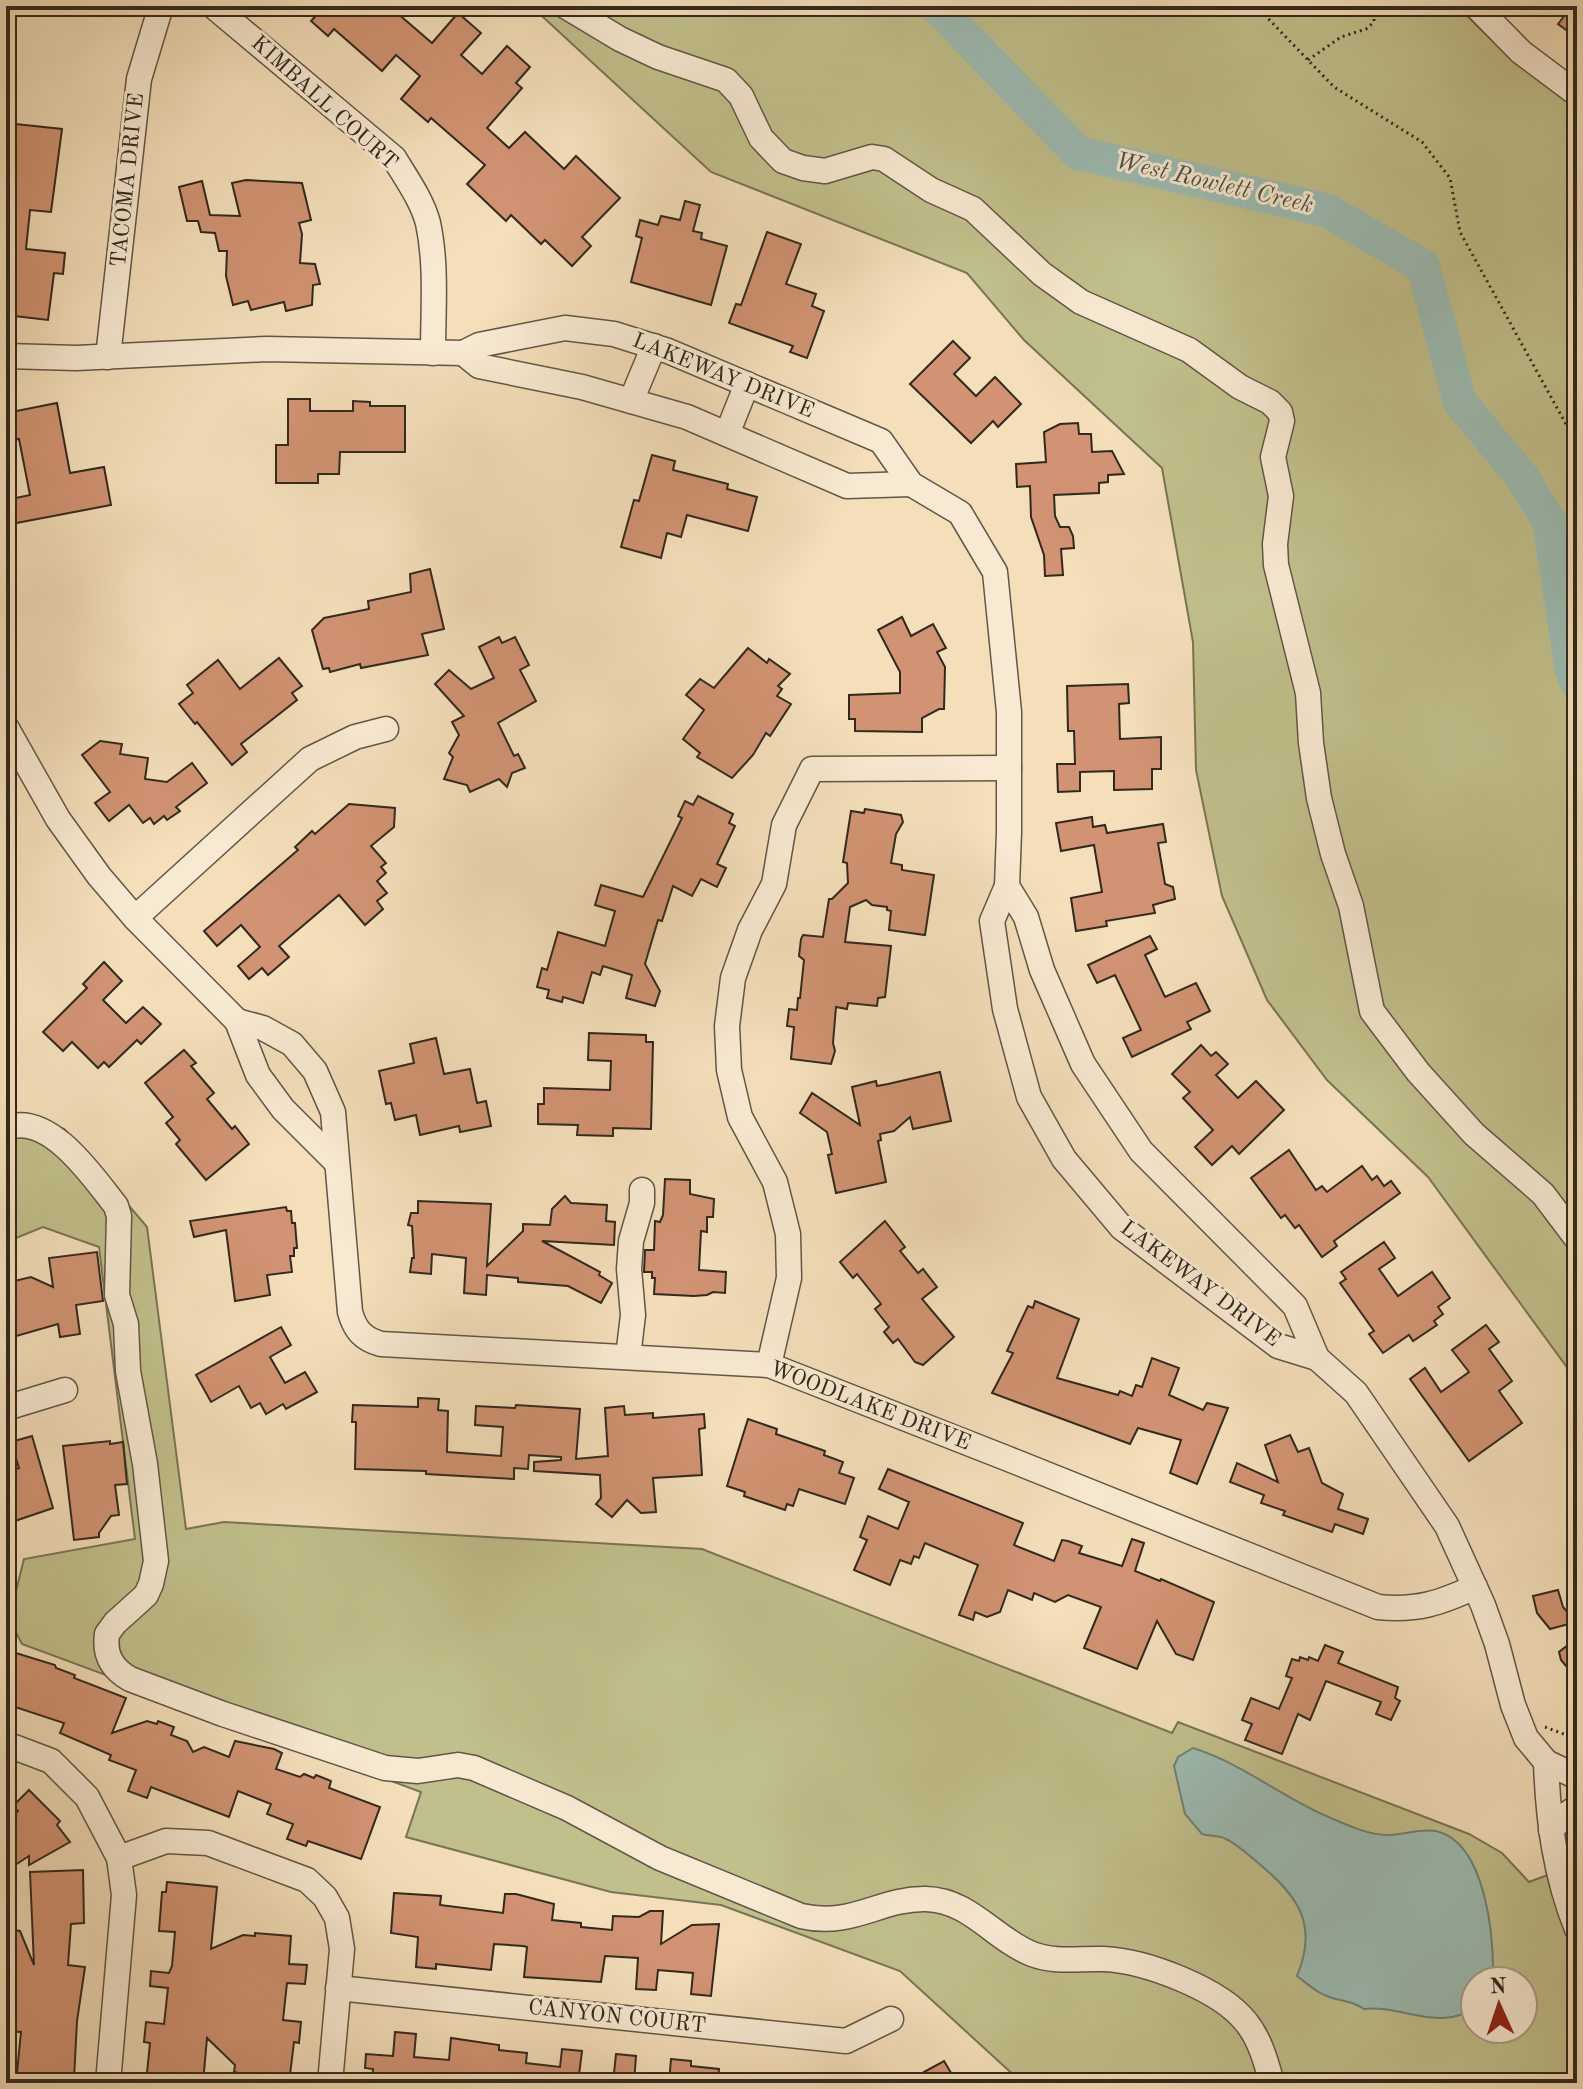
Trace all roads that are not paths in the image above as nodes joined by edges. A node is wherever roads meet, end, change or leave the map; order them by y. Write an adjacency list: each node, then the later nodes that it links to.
1 (161, 6): 10 (street, TACOMA DRIVE)
2 (213, 6): 7 (street, KIMBALL COURT)
3 (565, 6): 26 (street)
4 (1476, 6): 5 (street)
5 (1577, 94)
6 (654, 346): 8 (street, LAKEWAY DRIVE); 13 (street, LAKEWAY DRIVE); 14 (street)
7 (433, 353): 8 (street, LAKEWAY DRIVE); 10 (street, LAKEWAY DRIVE)
8 (463, 353): 14 (street, LAKEWAY DRIVE)
9 (6, 356): 11 (street, LAKEWAY DRIVE)
10 (108, 357): 11 (street, LAKEWAY DRIVE)
11 (76, 358): 12 (street, LAKEWAY DRIVE)
12 (6, 369)
13 (747, 384): 15 (street); 16 (street, LAKEWAY DRIVE)
14 (631, 401): 15 (street, LAKEWAY DRIVE)
15 (727, 434): 16 (street, LAKEWAY DRIVE)
16 (911, 484): 19 (street, LAKEWAY DRIVE)
17 (6, 727): 21 (street, WOODLAKE DRIVE)
18 (386, 729): 21 (street)
19 (1009, 768): 20 (street, LAKEWAY DRIVE); 29 (street)
20 (1007, 886): 28 (street, LAKEWAY DRIVE); 28 (street, LAKEWAY DRIVE)
21 (135, 918): 22 (street, WOODLAKE DRIVE)
22 (237, 1021): 24 (street, WOODLAKE DRIVE); 24 (street, WOODLAKE DRIVE)
23 (6, 1128): 44 (street)
24 (336, 1162): 27 (street, WOODLAKE DRIVE)
25 (642, 1190): 27 (street)
26 (1577, 1239)
27 (628, 1357): 29 (street, WOODLAKE DRIVE)
28 (1317, 1358): 32 (street, LAKEWAY DRIVE)
29 (769, 1365): 32 (street, WOODLAKE DRIVE)
30 (65, 1390): 31 (street)
31 (6, 1408)
32 (1475, 1587): 34 (street, LAKEWAY DRIVE)
33 (6, 1744): 38 (street)
34 (1546, 1762): 35 (street, LAKEWAY DRIVE); 37 (street)
35 (1577, 1777)
36 (1577, 1807): 37 (street)
37 (1551, 1830): 39 (street)
38 (119, 1858): 40 (street); 42 (street)
39 (1577, 1929)
40 (338, 1988): 41 (street, CANYON COURT); 43 (street)
41 (891, 2019)
42 (108, 2083)
43 (330, 2083)
44 (1272, 2083)

